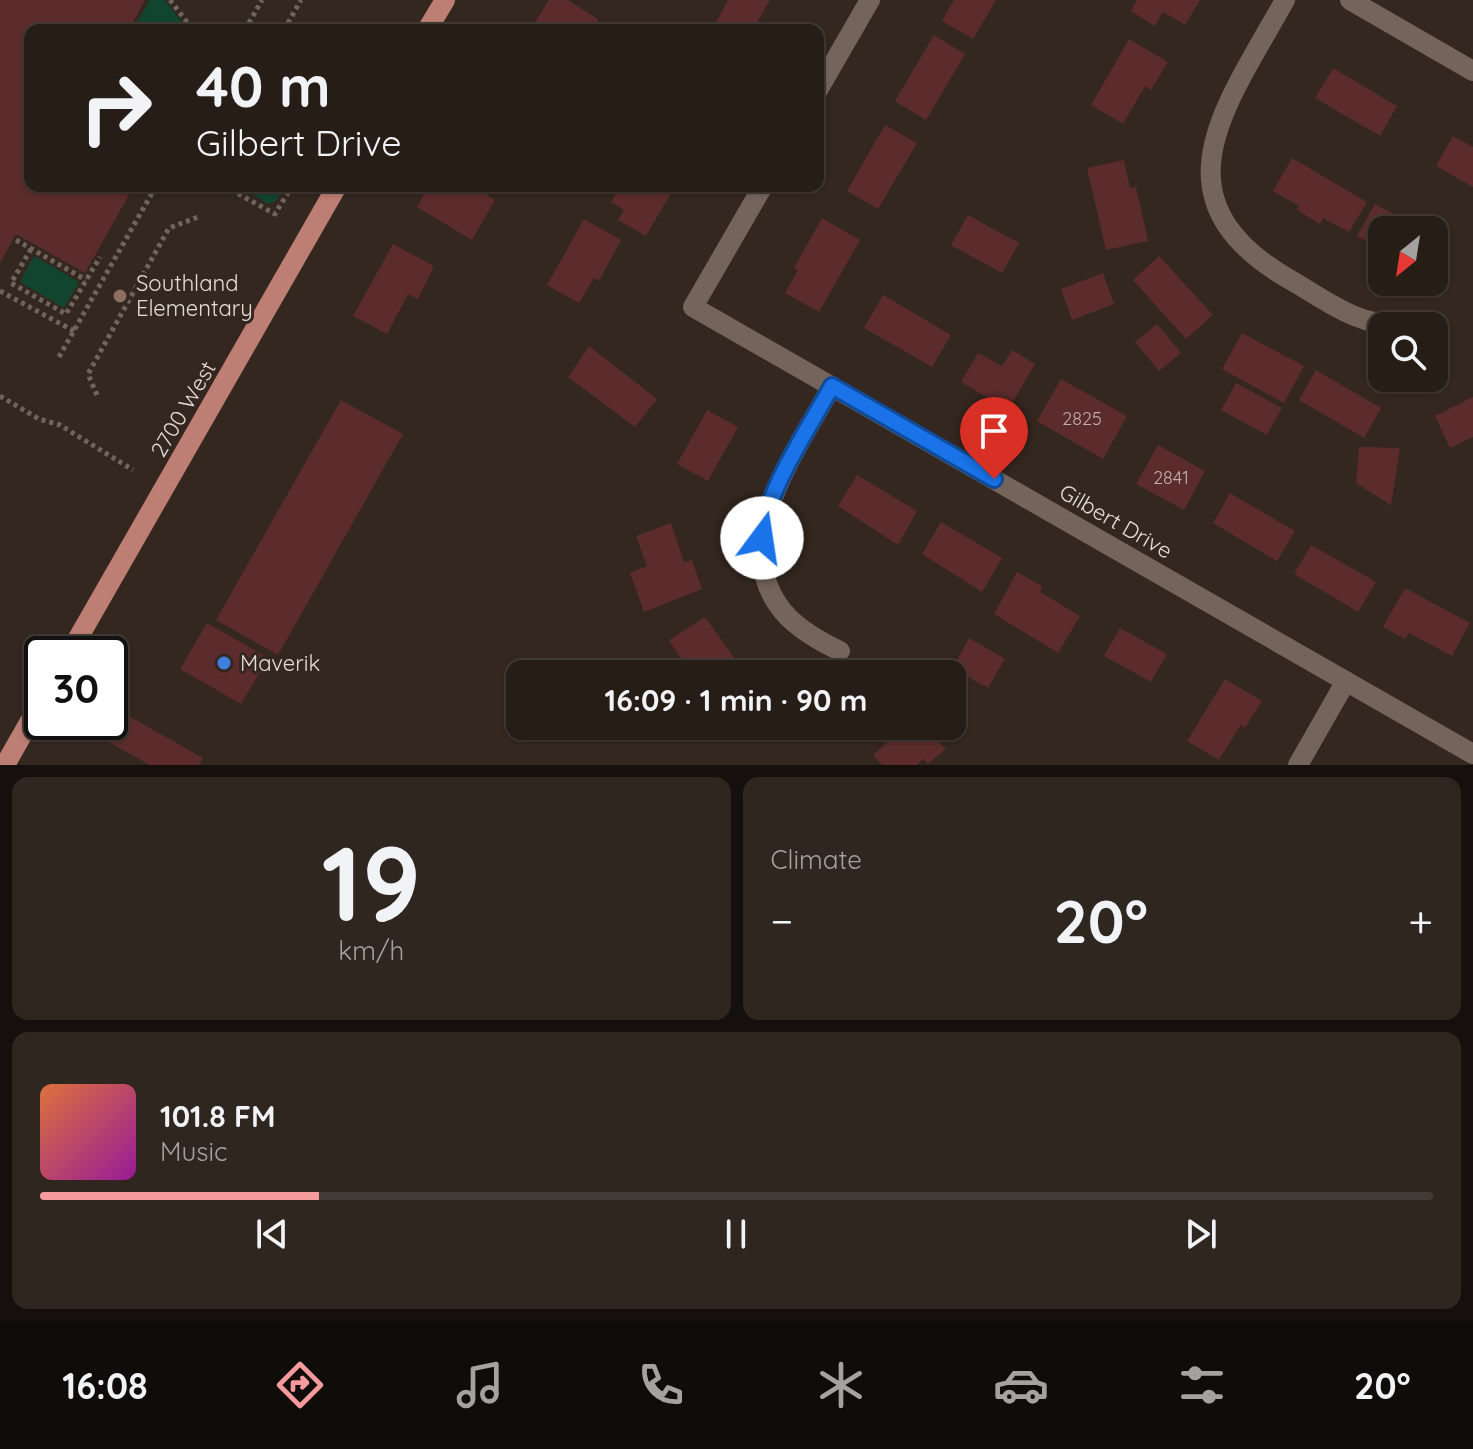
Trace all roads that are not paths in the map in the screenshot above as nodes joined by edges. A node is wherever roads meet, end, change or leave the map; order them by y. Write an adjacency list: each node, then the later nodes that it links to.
1 (445, 0): 5 (main road)
2 (870, 0): 7 (street)
3 (1285, 0): 10 (street)
4 (1350, 0): 6 (street)
5 (431, 24)
6 (1473, 71)
7 (824, 80)
8 (334, 192): 12 (main road, 2700 West)
9 (760, 192): 11 (street, Gilbert Drive)
10 (1368, 319)
11 (832, 386): 13 (street); 14 (street, Gilbert Drive)
12 (79, 636)
13 (840, 651)
14 (1346, 681): 16 (street, Gilbert Drive); 18 (street)
15 (24, 732): 17 (main road)
16 (1473, 754)
17 (5, 765)
18 (1298, 765)

